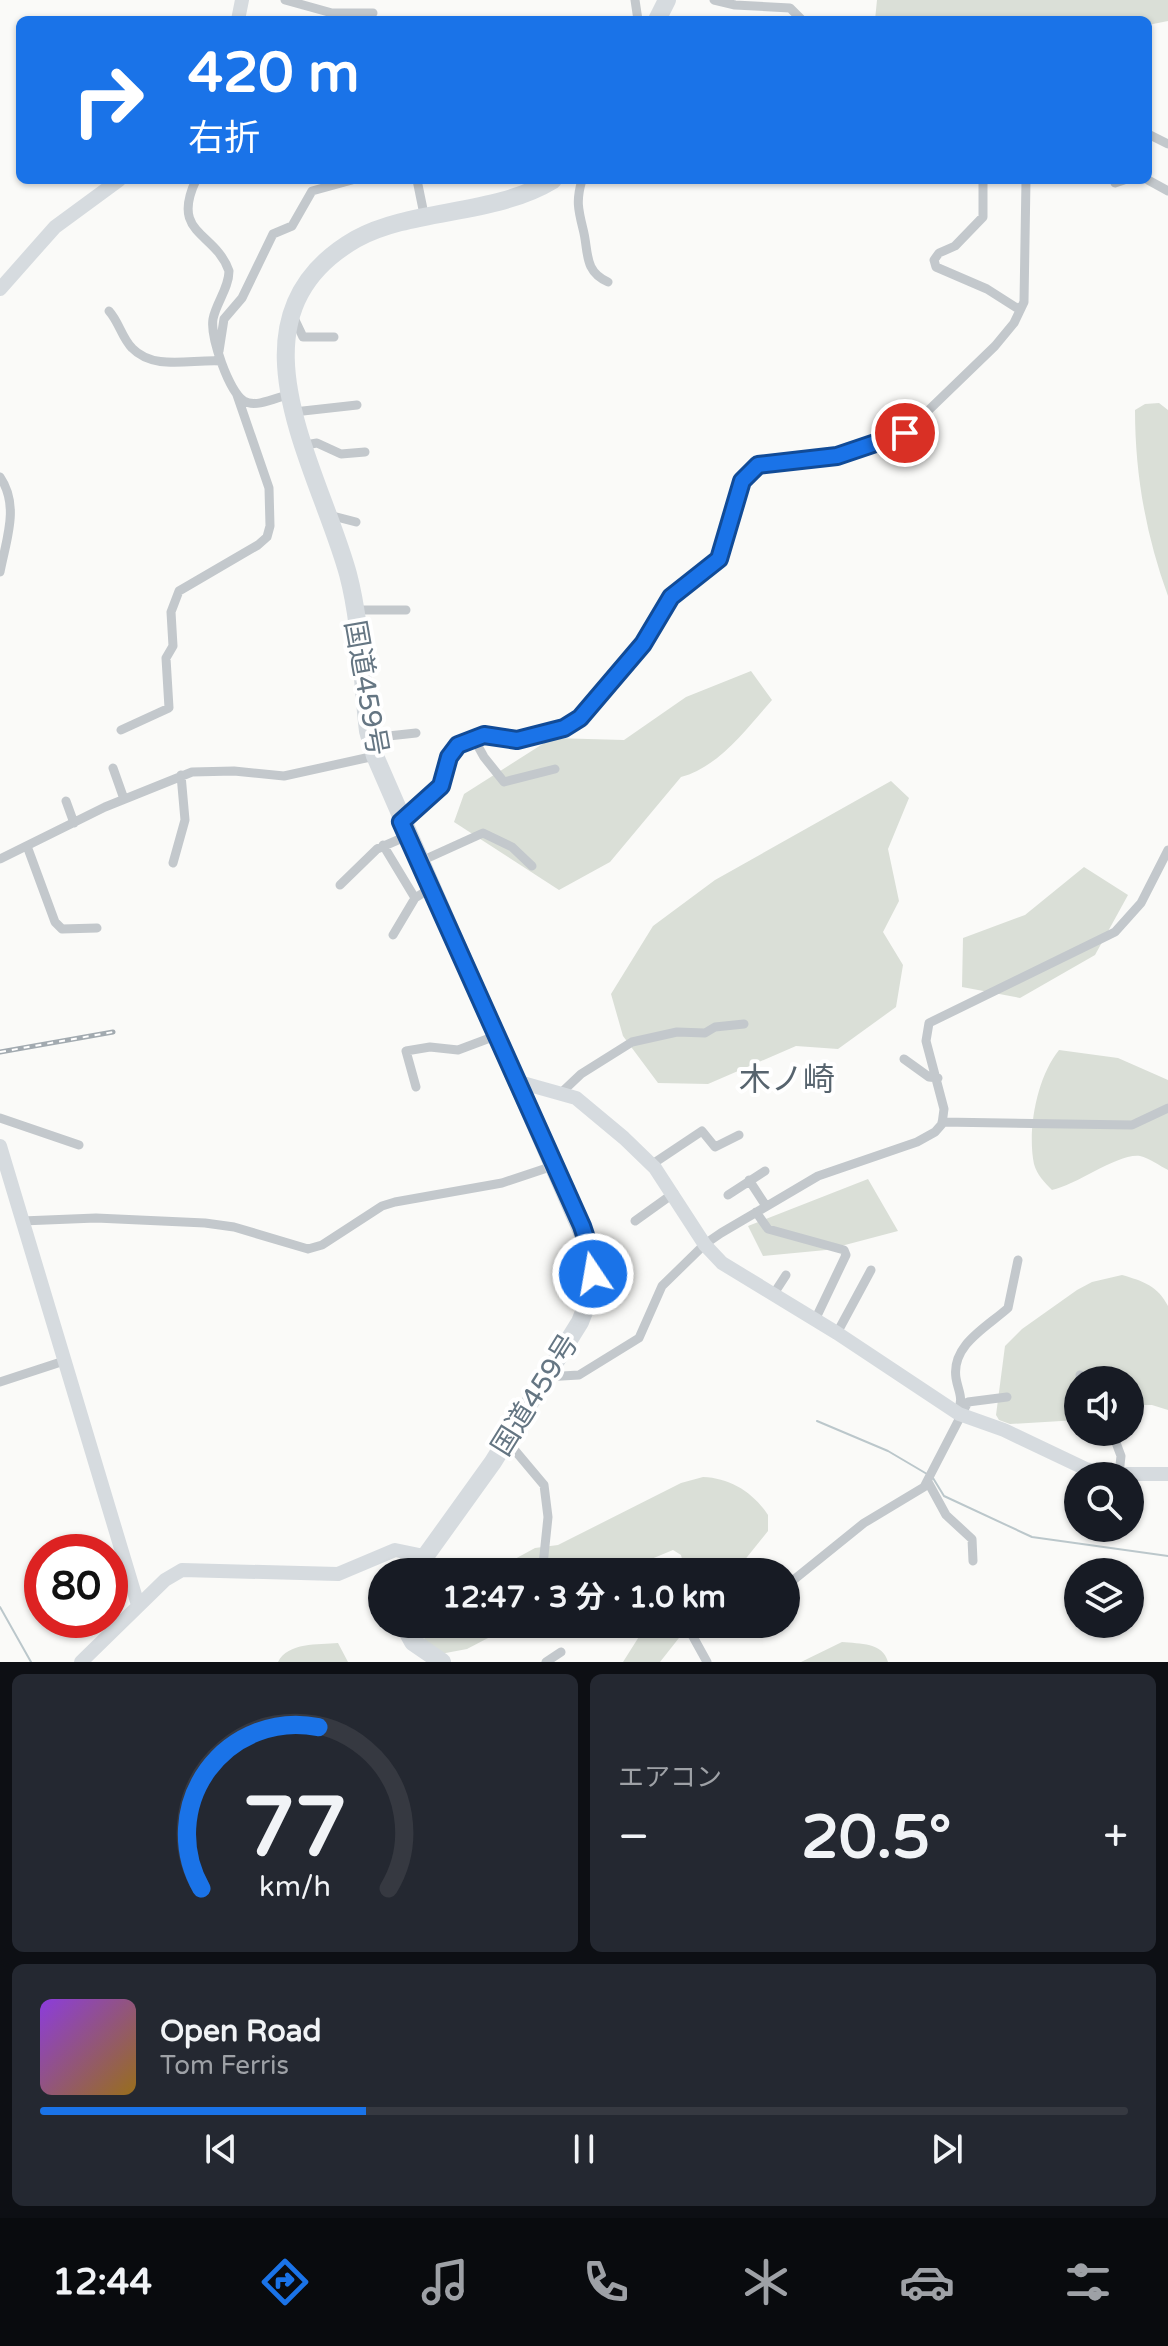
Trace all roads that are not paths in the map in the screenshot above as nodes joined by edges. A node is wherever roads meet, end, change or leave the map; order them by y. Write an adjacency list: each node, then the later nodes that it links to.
1 (285, 0): 3 (street)
2 (714, 0): 4 (street)
3 (373, 13)
4 (798, 16)
5 (114, 184): 15 (street)
6 (194, 184): 20 (street)
7 (337, 184): 20 (street)
8 (418, 184): 13 (street)
9 (581, 184): 14 (street)
10 (983, 184): 16 (street)
11 (1026, 184): 16 (street)
12 (521, 188): 13 (highway, 国道459号)
13 (425, 219): 18 (highway, 国道459号)
14 (608, 282)
15 (0, 289)
16 (1020, 310): 34 (street)
17 (109, 311): 20 (street)
18 (291, 316): 19 (street); 22 (highway, 国道459号)
19 (334, 337)
20 (220, 358): 21 (street)
21 (237, 395): 22 (street); 32 (street)
22 (290, 404): 23 (street); 24 (highway, 国道459号)
23 (357, 405)
24 (305, 445): 25 (street); 27 (highway, 国道459号)
25 (365, 452)
26 (0, 477): 29 (street)
27 (329, 515): 28 (street); 30 (highway, 国道459号)
28 (356, 522)
29 (0, 572)
30 (353, 610): 31 (street); 35 (highway, 国道459号)
31 (406, 610)
32 (121, 730)
33 (416, 733): 35 (street)
34 (474, 739): 37 (street); 42 (street)
35 (372, 747): 38 (street); 42 (highway, 国道459号)
36 (113, 768): 39 (street)
37 (555, 769)
38 (181, 775): 39 (street); 48 (street)
39 (124, 799): 41 (street)
40 (66, 801): 41 (street)
41 (74, 823): 44 (street)
42 (404, 829): 43 (street); 47 (highway, 国道459号)
43 (383, 845): 50 (street); 51 (street)
44 (27, 846): 46 (street); 52 (street)
45 (1168, 850): 57 (street)
46 (0, 859)
47 (419, 862): 49 (street); 51 (highway, 国道459号)
48 (173, 863)
49 (532, 866)
50 (340, 885)
51 (423, 893): 53 (street); 55 (highway, 国道459号)
52 (97, 928)
53 (393, 935)
54 (744, 1024): 60 (street)
55 (498, 1035): 58 (highway, 国道459号); 59 (street)
56 (904, 1059): 57 (street)
57 (938, 1078): 63 (street)
58 (519, 1082): 60 (street); 68 (highway, 国道459号)
59 (416, 1087)
60 (562, 1092): 67 (street)
61 (1168, 1108): 63 (street)
62 (0, 1118): 65 (street)
63 (942, 1122): 73 (street)
64 (739, 1135): 67 (street)
65 (79, 1145)
66 (0, 1146): 75 (street)
67 (651, 1165): 71 (street)
68 (554, 1166): 75 (street); 85 (highway, 国道459号)
69 (765, 1171): 70 (street)
70 (749, 1180): 72 (street); 73 (street)
71 (674, 1193): 76 (street); 77 (street)
72 (728, 1195)
73 (766, 1206): 74 (street)
74 (756, 1212): 77 (street); 82 (street)
75 (22, 1221): 84 (street)
76 (635, 1221)
77 (705, 1244): 81 (street); 85 (street)
78 (1018, 1260): 88 (street)
79 (871, 1270): 83 (street)
80 (786, 1275): 81 (street)
81 (773, 1295): 82 (street)
82 (815, 1320): 83 (street)
83 (837, 1333): 88 (street)
84 (64, 1361): 86 (street); 101 (street)
85 (545, 1377): 89 (highway, 国道459号)
86 (0, 1382)
87 (1007, 1397): 88 (street)
88 (958, 1414): 90 (street); 93 (street)
89 (507, 1441): 96 (highway, 国道459号); 97 (street)
90 (1071, 1462)
91 (1144, 1474): 92 (street)
92 (1168, 1474)
93 (928, 1482): 99 (street); 100 (street)
94 (376, 1558): 95 (street)
95 (409, 1558)
96 (423, 1558)
97 (544, 1558)
98 (368, 1561): 101 (street)
99 (973, 1561)
100 (800, 1575)
101 (138, 1605): 105 (street)
102 (411, 1638): 106 (highway)
103 (694, 1638): 108 (street)
104 (561, 1652): 107 (street)
105 (81, 1662)
106 (442, 1662)
107 (546, 1662)
108 (707, 1662)

